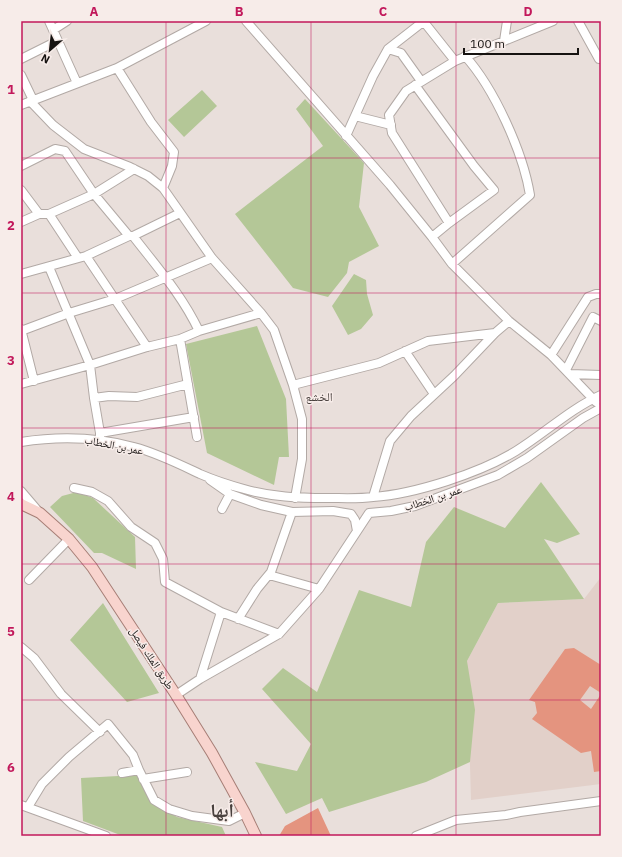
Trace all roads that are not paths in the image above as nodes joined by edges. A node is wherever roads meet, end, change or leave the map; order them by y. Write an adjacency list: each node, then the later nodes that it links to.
1 (49, 21): 11 (street)
2 (67, 21): 11 (street)
3 (206, 21): 10 (street)
4 (246, 21): 27 (street)
5 (507, 21): 13 (street)
6 (553, 21): 9 (street)
7 (578, 21): 17 (street)
8 (424, 22): 14 (street); 18 (street)
9 (541, 23): 13 (street)
10 (190, 24): 19 (street)
11 (53, 30): 12 (street)
12 (58, 41): 16 (street); 21 (street)
13 (504, 41): 15 (street)
14 (388, 49): 22 (street); 25 (street)
15 (465, 56): 18 (street); 42 (street)
16 (21, 59)
17 (601, 59)
18 (455, 60): 22 (street)
19 (117, 68): 21 (street); 30 (street)
20 (21, 75): 23 (street)
21 (77, 83): 23 (street)
22 (418, 83): 26 (street); 37 (street)
23 (32, 101): 24 (street); 29 (street)
24 (21, 105)
25 (355, 116): 26 (street); 27 (street)
26 (391, 125): 37 (street)
27 (346, 136): 39 (street)
28 (21, 166): 32 (street)
29 (134, 169): 30 (street); 32 (street)
30 (163, 188): 33 (street)
31 (21, 190): 34 (street)
32 (94, 194): 35 (street); 38 (street)
33 (180, 213): 38 (street); 41 (street)
34 (40, 214): 35 (street); 36 (street)
35 (49, 214): 40 (street)
36 (21, 222)
37 (448, 223): 39 (street)
38 (131, 236): 40 (street); 45 (street)
39 (432, 237): 42 (street)
40 (82, 257): 43 (street); 47 (street)
41 (212, 258): 45 (street); 49 (street)
42 (452, 264): 50 (street)
43 (49, 267): 44 (street); 48 (street)
44 (21, 274)
45 (166, 278): 47 (street); 53 (street)
46 (601, 294): 58 (street)
47 (115, 299): 48 (street); 56 (street)
48 (69, 313): 52 (street); 59 (street)
49 (261, 313): 53 (street); 65 (street)
50 (509, 320): 54 (street); 58 (street)
51 (601, 321): 60 (street)
52 (21, 330): 62 (street)
53 (199, 331): 55 (street)
54 (495, 332): 57 (street); 66 (street)
55 (180, 339): 56 (street); 64 (street)
56 (147, 347): 59 (street)
57 (405, 351): 65 (street); 66 (street)
58 (551, 355): 60 (street)
59 (90, 366): 62 (street); 68 (street)
60 (568, 372): 61 (street); 67 (street)
61 (601, 375)
62 (34, 380): 63 (street)
63 (21, 384)
64 (188, 384): 68 (street); 70 (street)
65 (293, 385): 79 (street)
66 (434, 394): 78 (street)
67 (597, 396): 69 (street); 78 (street, عمر بن الخطاب)
68 (94, 398): 71 (street)
69 (601, 408): 84 (street, عمر بن الخطاب)
70 (194, 417): 71 (street); 72 (street)
71 (100, 437): 73 (street, عمر بن الخطاب); 74 (street, عمر بن الخطاب)
72 (197, 437)
73 (21, 442)
74 (202, 474): 77 (street, عمر بن الخطاب); 79 (street, عمر بن الخطاب)
75 (74, 488): 89 (street)
76 (21, 491): 83 (street)
77 (230, 494): 81 (street); 82 (street, عمر بن الخطاب)
78 (373, 497): 79 (street, عمر بن الخطاب)
79 (295, 498)
80 (21, 504): 83 (main road, طريق الملك فيصل)
81 (222, 509)
82 (292, 512): 84 (street, عمر بن الخطاب); 86 (street)
83 (40, 513): 85 (main road, طريق الملك فيصل)
84 (357, 531): 88 (street)
85 (69, 540): 87 (street); 94 (main road, طريق الملك فيصل)
86 (269, 575): 88 (street); 90 (street)
87 (29, 580)
88 (319, 589): 91 (street)
89 (220, 612): 90 (street); 93 (street)
90 (238, 619): 91 (street)
91 (279, 634): 93 (street)
92 (21, 647): 95 (street)
93 (200, 679): 94 (street)
94 (176, 695): 102 (main road, طريق الملك فيصل)
95 (100, 732): 96 (street); 101 (street)
96 (139, 770): 98 (street); 99 (street)
97 (187, 772): 99 (street)
98 (122, 773)
99 (144, 779): 102 (street)
100 (601, 801): 105 (street)
101 (25, 806): 103 (street)
102 (245, 813): 104 (main road, طريق الملك فيصل)
103 (106, 836)
104 (256, 836)
105 (416, 836)

